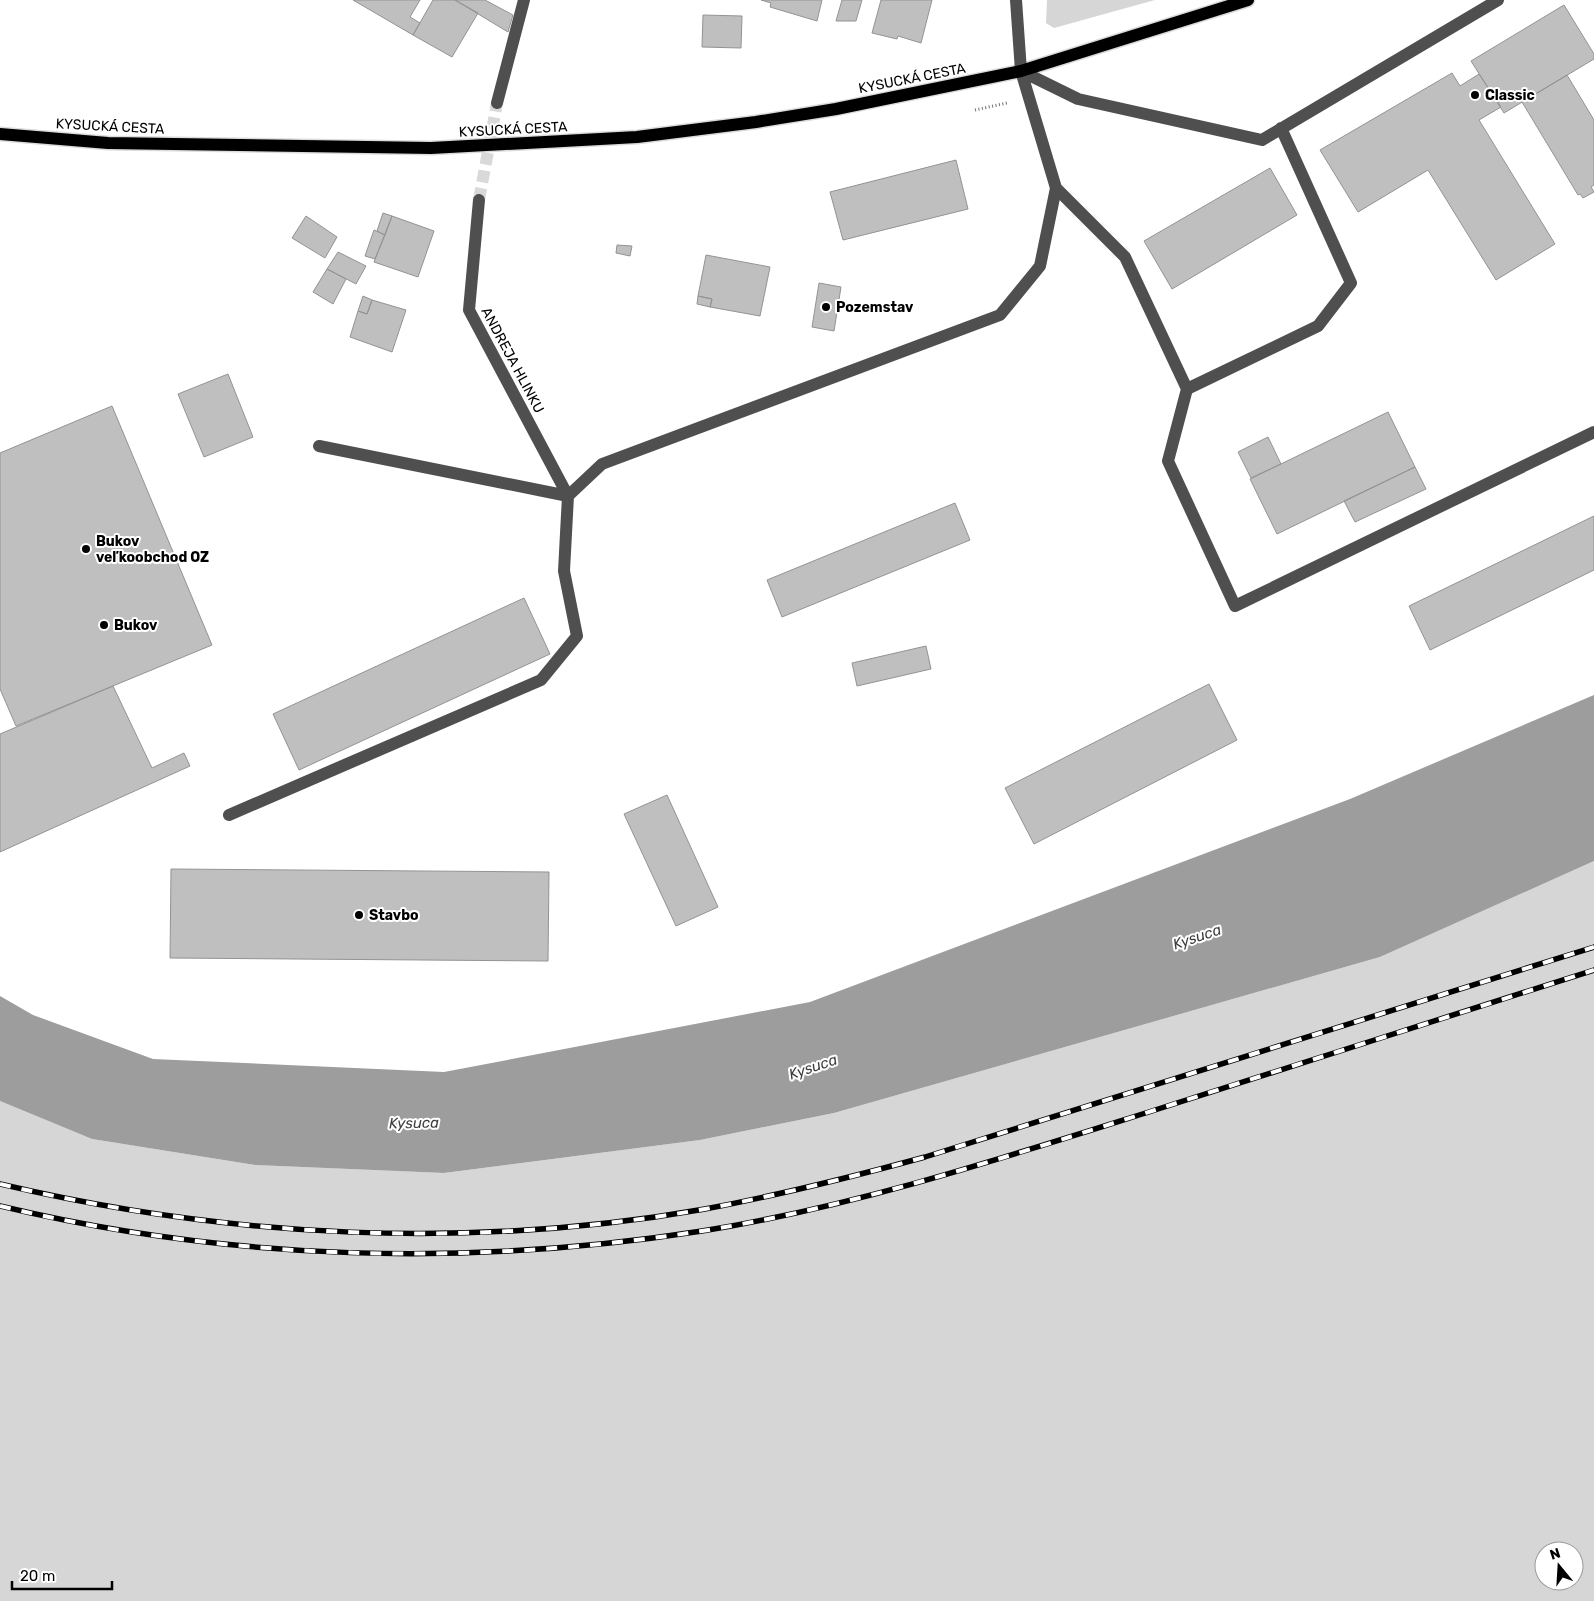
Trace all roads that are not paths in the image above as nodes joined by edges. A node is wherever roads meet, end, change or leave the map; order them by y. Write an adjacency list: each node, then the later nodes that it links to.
1 (524, 0): 6 (street)
2 (1016, 0): 5 (street)
3 (1248, 0): 5 (main road, KYSUCKÁ CESTA)
4 (1498, 0): 7 (street)
5 (1021, 70): 7 (street); 8 (main road, KYSUCKÁ CESTA); 9 (street)
6 (497, 103)
7 (1281, 128): 11 (street)
8 (0, 134)
9 (1056, 188): 11 (street); 14 (street)
10 (478, 200): 14 (street, ANDREJA HLINKU)
11 (1187, 388): 12 (street)
12 (1594, 432)
13 (319, 446): 14 (street)
14 (568, 496): 15 (street)
15 (229, 815)

